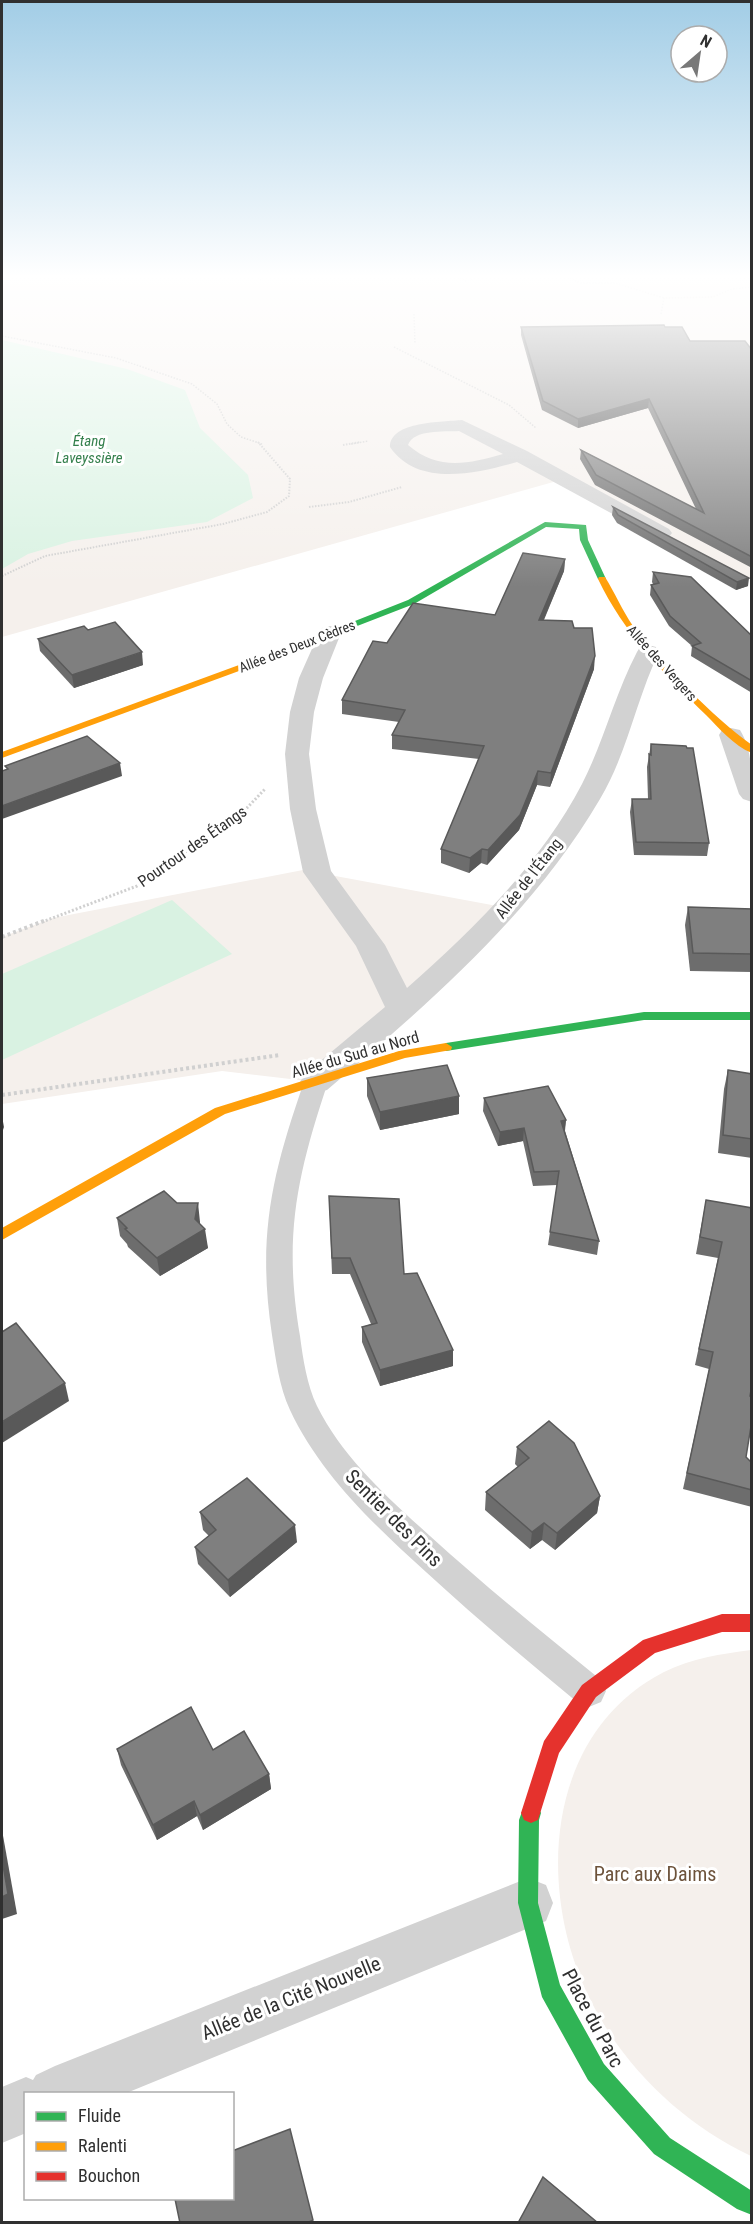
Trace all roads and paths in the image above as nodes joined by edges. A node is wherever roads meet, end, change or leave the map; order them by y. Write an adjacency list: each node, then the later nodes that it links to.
1 (180, 380): 9 (path)
2 (459, 380): 3 (path)
3 (537, 429)
4 (521, 455): 5 (street); 5 (street); 8 (street)
5 (454, 470): 6 (path)
6 (309, 507)
7 (583, 527): 10 (street, Allée des Deux Cèdres); 11 (street, Allée des Vergers)
8 (681, 543)
9 (2, 576)
10 (330, 633): 14 (street); 15 (street, Allée des Deux Cèdres)
11 (648, 652): 12 (street, Allée des Vergers); 18 (street, Allée de l'Étang)
12 (731, 735): 13 (street, Allée des Vergers); 16 (street)
13 (752, 750)
14 (297, 754): 17 (path, Pourtour des Étangs); 18 (street)
15 (2, 755)
16 (752, 794)
17 (2, 937)
18 (402, 1009): 21 (street, Allée de l'Étang)
19 (752, 1016): 21 (street, Allée du Sud au Nord)
20 (286, 1054): 22 (path)
21 (316, 1082): 23 (street, Allée du Sud au Nord); 25 (lane, Sentier des Pins)
22 (2, 1095)
23 (2, 1235)
24 (752, 1623): 25 (street, Place du Parc)
25 (589, 1691): 26 (street, Place du Parc)
26 (528, 1903): 27 (street, Allée de la Cité Nouvelle); 30 (street, Place du Parc)
27 (60, 2092)
28 (24, 2106): 29 (street)
29 (2, 2115)
30 (752, 2203)

